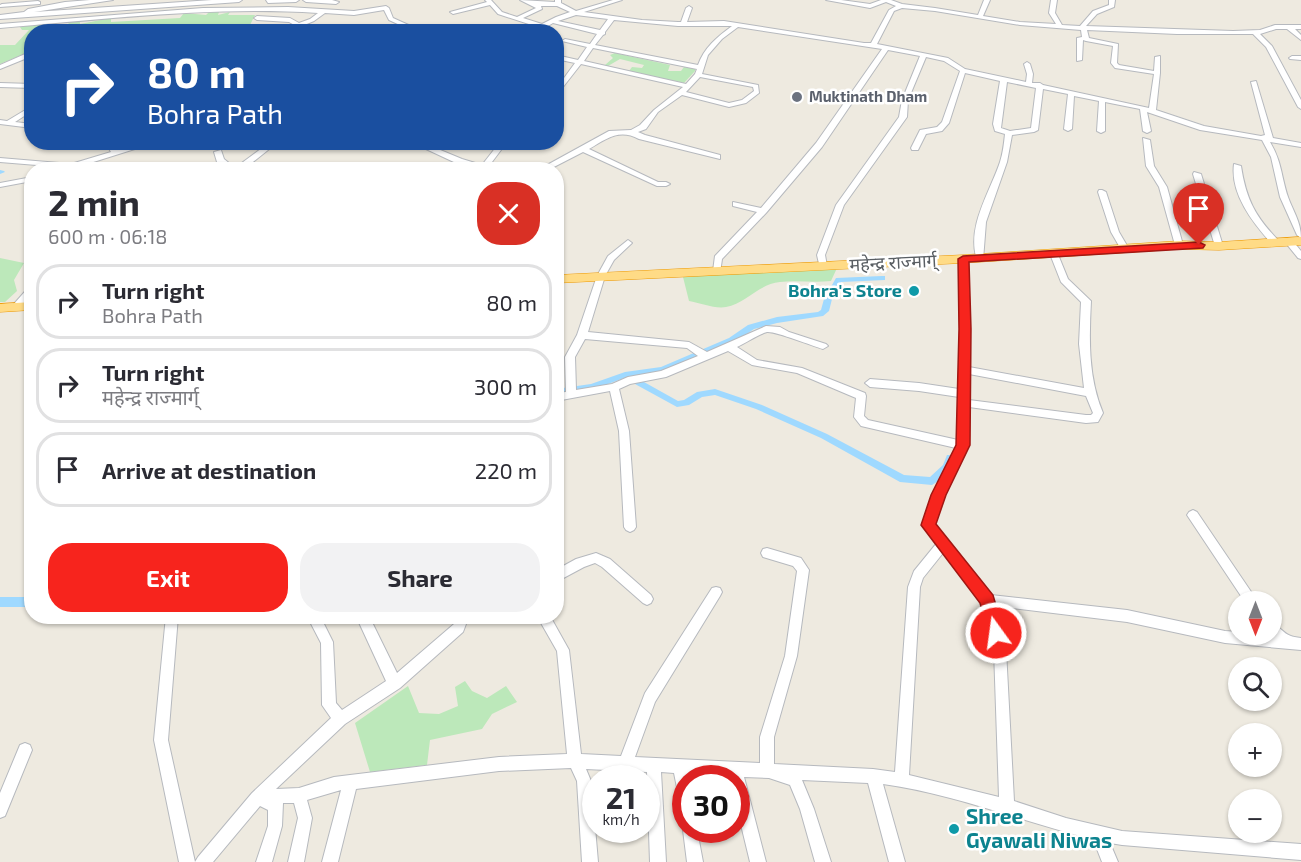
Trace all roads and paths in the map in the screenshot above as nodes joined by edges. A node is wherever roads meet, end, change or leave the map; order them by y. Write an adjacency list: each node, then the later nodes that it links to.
1 (57, 0): 25 (street)
2 (98, 0): 17 (street)
3 (110, 0): 17 (street)
4 (239, 0): 28 (street)
5 (268, 0): 6 (street); 23 (street)
6 (296, 0)
7 (306, 0): 16 (street)
8 (523, 0): 20 (street)
9 (619, 0): 29 (street)
10 (834, 0): 11 (street)
11 (886, 0): 21 (street)
12 (932, 0): 24 (street)
13 (987, 0): 30 (street)
14 (1054, 0): 44 (street)
15 (1112, 0): 47 (street)
16 (339, 1): 26 (street)
17 (89, 2): 28 (street)
18 (490, 2): 27 (street); 33 (street)
19 (555, 3): 20 (street); 29 (street)
20 (538, 6): 33 (street)
21 (901, 6): 24 (street); 55 (street)
22 (689, 8): 43 (street)
23 (263, 9): 26 (street); 31 (street); 36 (street)
24 (929, 9): 30 (street)
25 (0, 11): 28 (street)
26 (322, 11): 39 (street); 40 (street)
27 (453, 12)
28 (27, 13)
29 (576, 13): 32 (street); 34 (street)
30 (981, 15): 44 (street)
31 (257, 18): 37 (street); 38 (street)
32 (612, 18): 43 (street); 51 (street)
33 (517, 19): 41 (street)
34 (551, 21): 42 (street); 51 (street)
35 (24, 24): 45 (street)
36 (25, 24)
37 (254, 24)
38 (293, 24)
39 (305, 24)
40 (401, 24)
41 (534, 24)
42 (545, 24)
43 (683, 24): 46 (street)
44 (1059, 25): 47 (street)
45 (0, 26)
46 (736, 26): 55 (street); 69 (street)
47 (1083, 26): 50 (street); 53 (street)
48 (1289, 27): 49 (street); 50 (street); 52 (street)
49 (1301, 27)
50 (1255, 32): 83 (street)
51 (603, 33): 56 (street)
52 (1301, 38)
53 (1086, 39): 64 (street); 70 (street)
54 (565, 41): 56 (street)
55 (873, 45): 57 (street)
56 (592, 46): 65 (street); 69 (street)
57 (886, 48): 58 (street); 122 (street)
58 (924, 54): 68 (street); 134 (street)
59 (24, 56): 67 (street)
60 (1158, 57): 70 (street)
61 (1293, 58): 62 (street)
62 (1301, 58)
63 (564, 59): 65 (street)
64 (1079, 60)
65 (580, 62): 72 (street); 79 (street)
66 (1027, 64): 74 (street)
67 (0, 67)
68 (963, 70): 71 (street); 95 (street)
69 (699, 72): 79 (street); 80 (street)
70 (1157, 73): 85 (street)
71 (1004, 78): 74 (street); 92 (street)
72 (566, 82): 75 (street)
73 (1254, 82): 93 (street)
74 (1029, 83): 77 (street)
75 (564, 84)
76 (0, 85): 78 (street)
77 (1040, 85): 81 (street); 92 (street)
78 (24, 86)
79 (688, 86): 80 (street)
80 (681, 93): 91 (street)
81 (1071, 94): 82 (street); 89 (street)
82 (1102, 100): 84 (street); 90 (street)
83 (1301, 107)
84 (1143, 108): 85 (street); 127 (street)
85 (1152, 111): 93 (street)
86 (24, 112): 87 (street)
87 (4, 122): 88 (street)
88 (24, 125)
89 (1068, 129)
90 (1101, 131)
91 (632, 132): 96 (street); 104 (street)
92 (1009, 133): 132 (street)
93 (1266, 138): 94 (street); 123 (street)
94 (1301, 145)
95 (915, 148)
96 (583, 149): 114 (street); 118 (street)
97 (114, 150): 103 (street)
98 (121, 150): 103 (street)
99 (264, 150): 111 (street)
100 (433, 150): 112 (street)
101 (498, 150): 113 (street)
102 (218, 152): 110 (street)
103 (115, 153): 105 (street)
104 (717, 157)
105 (97, 158): 108 (street); 109 (street)
106 (0, 160): 107 (street)
107 (28, 162)
108 (82, 162)
109 (98, 162)
110 (223, 162)
111 (246, 162)
112 (462, 162)
113 (488, 162)
114 (557, 162)
115 (1236, 166): 126 (street)
116 (1197, 174): 128 (street)
117 (24, 180): 119 (street)
118 (666, 184)
119 (0, 185)
120 (1102, 192): 129 (street)
121 (736, 204): 122 (street)
122 (764, 211): 135 (street)
123 (1301, 235)
124 (1295, 242): 126 (highway, महेन्द्र राज्मार्ग्); 131 (street)
125 (628, 243): 136 (street)
126 (1275, 243): 128 (highway, महेन्द्र राज्मार्ग्)
127 (1179, 245): 128 (highway, महेन्द्र राज्मार्ग्); 129 (highway, महेन्द्र राज्मार्ग्)
128 (1219, 246)
129 (1125, 249): 130 (highway, महेन्द्र राज्मार्ग्)
130 (1054, 254): 132 (highway, महेन्द्र राज्मार्ग्); 149 (street)
131 (1301, 256)
132 (980, 258): 133 (highway, महेन्द्र राज्मार्ग्)
133 (963, 259): 134 (highway, महेन्द्र राज्मार्ग्); 146 (street)
134 (823, 266): 135 (highway, महेन्द्र राज्मार्ग्)
135 (717, 271): 136 (highway, महेन्द्र राज्मार्ग्)
136 (601, 276): 137 (highway, महेन्द्र राज्मार्ग्); 142 (street)
137 (564, 278)
138 (24, 298): 140 (street)
139 (24, 306): 140 (highway)
140 (16, 307): 141 (highway)
141 (0, 308)
142 (582, 335): 145 (street); 150 (street)
143 (823, 346): 144 (street)
144 (729, 347): 145 (street); 153 (street)
145 (706, 356): 148 (street)
146 (963, 369): 149 (street); 152 (street)
147 (870, 383): 152 (street)
148 (614, 387): 150 (street); 155 (street)
149 (1090, 393): 152 (street)
150 (571, 394): 151 (street)
151 (564, 395)
152 (964, 399): 153 (street)
153 (963, 445): 156 (street)
154 (1193, 515): 159 (street)
155 (630, 527)
156 (943, 544): 162 (street); 181 (street)
157 (767, 553): 179 (street)
158 (564, 572): 161 (street)
159 (1245, 591)
160 (716, 592): 175 (street)
161 (647, 599)
162 (988, 600): 169 (street); 185 (street)
163 (171, 624): 191 (street)
164 (317, 624): 172 (street)
165 (366, 624): 171 (street)
166 (460, 624): 171 (street)
167 (548, 624): 174 (street)
168 (1282, 639): 169 (street)
169 (1286, 643): 170 (street)
170 (1301, 644)
171 (395, 683): 172 (street)
172 (340, 719): 184 (street)
173 (25, 750): 186 (street)
174 (575, 761): 175 (street); 182 (street); 196 (street)
175 (626, 762): 176 (street)
176 (654, 764): 177 (street); 197 (street)
177 (680, 765)
178 (750, 769): 179 (street)
179 (767, 770): 180 (street); 200 (street)
180 (873, 776): 181 (street); 201 (street)
181 (902, 780): 185 (street)
182 (350, 782): 183 (street); 195 (street)
183 (299, 795): 184 (street); 194 (street)
184 (257, 798): 192 (street); 193 (street)
185 (1007, 806): 188 (street)
186 (0, 811)
187 (750, 829): 199 (street)
188 (1098, 832): 190 (street); 202 (street)
189 (692, 843): 198 (street)
190 (1301, 852)
191 (187, 862)
192 (203, 862)
193 (264, 862)
194 (296, 862)
195 (330, 862)
196 (590, 862)
197 (658, 862)
198 (695, 862)
199 (758, 862)
200 (823, 862)
201 (897, 862)
202 (1110, 862)

